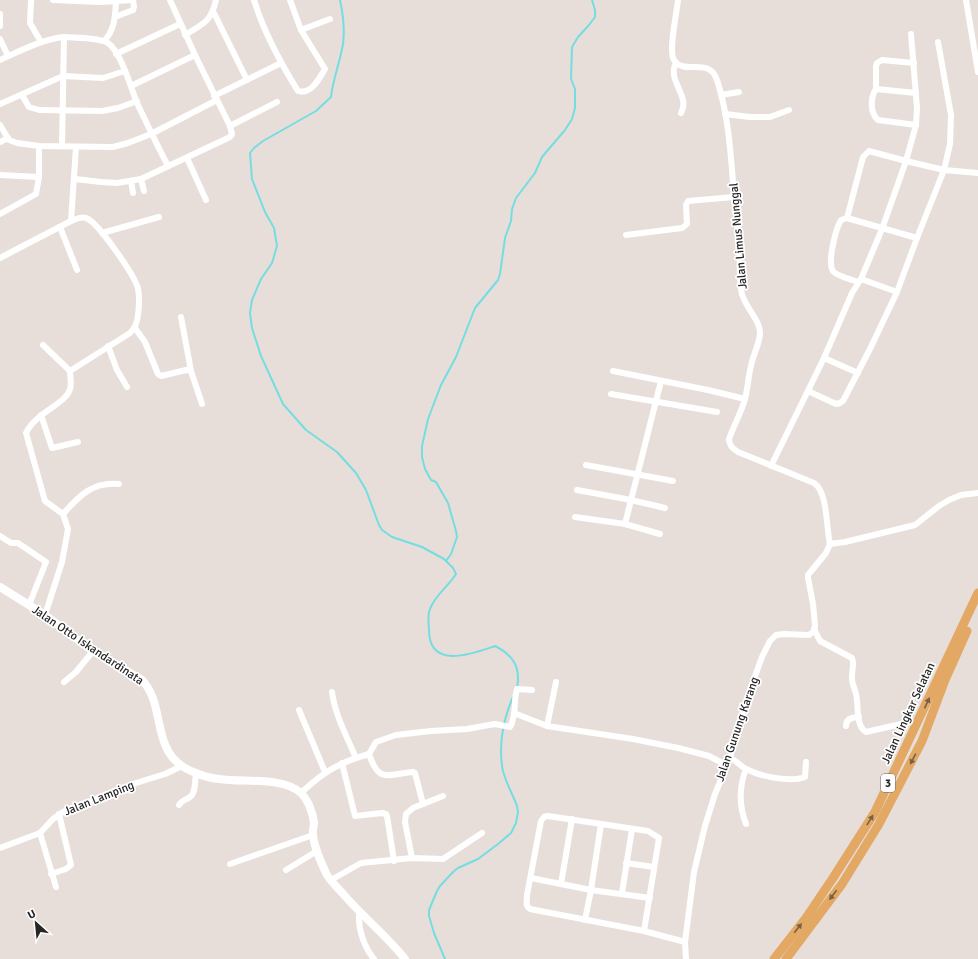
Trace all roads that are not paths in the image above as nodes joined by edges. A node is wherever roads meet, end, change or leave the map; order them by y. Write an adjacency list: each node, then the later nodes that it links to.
1 (31, 0): 23 (street)
2 (54, 0): 10 (street)
3 (133, 0): 10 (street); 13 (street)
4 (170, 0): 15 (street)
5 (216, 0): 11 (street)
6 (254, 0): 31 (street)
7 (290, 0): 17 (street)
8 (678, 0): 29 (street)
9 (966, 0): 33 (street)
10 (116, 2): 13 (street)
11 (213, 11): 19 (street); 35 (street)
12 (0, 14): 16 (street)
13 (115, 17): 22 (street)
14 (330, 19): 17 (street)
15 (180, 24): 19 (street); 25 (street)
16 (0, 26)
17 (301, 30): 31 (street)
18 (911, 34): 30 (street)
19 (185, 35): 26 (street)
20 (64, 37): 22 (street); 23 (street); 34 (street)
21 (0, 39): 27 (street)
22 (104, 41): 25 (street)
23 (41, 42): 27 (street)
24 (938, 42): 62 (street)
25 (116, 54): 32 (street)
26 (194, 55): 36 (street); 42 (street)
27 (8, 56): 28 (street)
28 (0, 60)
29 (676, 63): 41 (street, Jalan Limus Nunggal); 48 (street)
30 (914, 63): 37 (street); 39 (street)
31 (281, 64): 35 (street)
32 (125, 71): 34 (street); 36 (street)
33 (978, 72)
34 (63, 76): 40 (street); 47 (street)
35 (247, 80): 42 (street)
36 (131, 86): 43 (street)
37 (876, 90): 39 (street); 51 (street)
38 (739, 92): 41 (street)
39 (916, 93): 51 (street)
40 (22, 94): 45 (street); 47 (street)
41 (721, 95): 49 (street, Jalan Limus Nunggal)
42 (215, 98): 52 (street); 53 (street)
43 (137, 102): 47 (street); 53 (street)
44 (277, 102): 52 (street)
45 (0, 104)
46 (789, 110): 49 (street)
47 (63, 111): 57 (street)
48 (681, 113)
49 (725, 114): 71 (street, Jalan Limus Nunggal)
50 (0, 125): 54 (street)
51 (916, 125): 60 (street)
52 (230, 126): 59 (street)
53 (152, 134): 58 (street); 61 (street)
54 (8, 138): 55 (street); 56 (street)
55 (0, 142)
56 (39, 146): 57 (street); 65 (street)
57 (62, 146): 58 (street)
58 (76, 146): 66 (street)
59 (187, 158): 61 (street); 72 (street)
60 (906, 161): 62 (street); 76 (street); 79 (street)
61 (168, 166): 67 (street)
62 (944, 170): 63 (street); 82 (street)
63 (978, 173)
64 (0, 175): 65 (street)
65 (38, 177): 74 (street)
66 (75, 179): 68 (street); 77 (street)
67 (141, 179): 68 (street); 69 (street)
68 (131, 181): 70 (street)
69 (144, 191)
70 (132, 193)
71 (734, 197): 81 (street); 100 (street, Jalan Limus Nunggal)
72 (206, 200)
73 (0, 206): 74 (street)
74 (2, 213)
75 (159, 217): 80 (street)
76 (847, 218): 79 (street); 85 (street)
77 (71, 221): 78 (street); 80 (street)
78 (60, 227): 83 (street); 84 (street)
79 (882, 229): 82 (street); 85 (street)
80 (102, 233): 88 (street)
81 (626, 235)
82 (917, 238): 86 (street)
83 (0, 258)
84 (77, 270)
85 (860, 280): 86 (street); 91 (street)
86 (897, 292): 95 (street)
87 (181, 317): 93 (street)
88 (135, 328): 90 (street); 93 (street)
89 (43, 344): 92 (street)
90 (108, 346): 92 (street); 97 (street)
91 (824, 358): 95 (street); 98 (street)
92 (70, 371): 104 (street)
93 (191, 371): 102 (street)
94 (613, 371): 96 (street)
95 (858, 373): 98 (street)
96 (661, 381): 100 (street); 101 (street)
97 (127, 387)
98 (808, 391): 107 (street)
99 (611, 394): 101 (street)
100 (745, 399): 107 (street, Jalan Limus Nunggal)
101 (656, 403): 103 (street); 108 (street)
102 (202, 404)
103 (717, 412)
104 (41, 415): 105 (street); 115 (street)
105 (78, 442)
106 (586, 465): 108 (street)
107 (771, 466): 120 (street, Jalan Limus Nunggal)
108 (638, 475): 109 (street); 113 (street)
109 (673, 481)
110 (119, 484): 115 (street)
111 (577, 490): 113 (street)
112 (978, 494): 120 (street)
113 (631, 500): 114 (street); 117 (street)
114 (665, 508)
115 (63, 514): 125 (street)
116 (575, 517): 117 (street)
117 (625, 524): 118 (street)
118 (660, 534)
119 (0, 536): 123 (street)
120 (830, 544): 126 (street)
121 (0, 587): 123 (main road, Jalan Otto Iskandardinata)
122 (978, 593): 170 (main road, Jalan Lingkar Selatan / 3, one-way to 122)
123 (29, 605): 125 (main road, Jalan Otto Iskandardinata)
124 (978, 608): 173 (main road, Jalan Lingkar Selatan / 3, one-way to 173)
125 (45, 615): 127 (main road, Jalan Otto Iskandardinata)
126 (814, 629): 134 (street); 140 (street, Jalan Gunung Karang)
127 (93, 651): 128 (street); 144 (main road, Jalan Otto Iskandardinata)
128 (64, 682)
129 (556, 682): 136 (street)
130 (532, 690): 133 (street)
131 (332, 692): 139 (street)
132 (299, 710): 147 (street)
133 (514, 713): 136 (street); 138 (street)
134 (859, 717): 135 (street); 137 (street)
135 (901, 724)
136 (547, 726): 143 (street)
137 (846, 726)
138 (369, 754): 139 (street); 151 (street)
139 (356, 758): 142 (street)
140 (730, 758): 143 (street, Jalan Gunung Karang); 145 (street)
141 (806, 762): 145 (street)
142 (342, 763): 147 (street); 163 (street)
143 (726, 765): 181 (street, Jalan Gunung Karang)
144 (182, 766): 146 (main road, Jalan Otto Iskandardinata); 152 (street, Jalan Lamping)
145 (746, 769): 155 (street)
146 (196, 772): 148 (main road, Jalan Otto Iskandardinata); 150 (street)
147 (325, 772): 148 (street)
148 (301, 793): 159 (main road)
149 (443, 796): 151 (street)
150 (180, 804)
151 (424, 804): 162 (street)
152 (59, 814): 157 (street, Jalan Lamping); 168 (street)
153 (572, 819): 154 (street); 169 (street); 172 (street)
154 (601, 824): 156 (street); 175 (street)
155 (746, 824)
156 (632, 829): 164 (street); 166 (street)
157 (40, 833): 160 (street, Jalan Lamping); 168 (street)
158 (482, 833): 162 (street)
159 (312, 835): 161 (main road); 165 (street)
160 (0, 848)
161 (317, 852): 167 (street); 171 (main road)
162 (412, 858): 163 (street)
163 (394, 860): 171 (street)
164 (626, 863): 166 (street); 176 (street)
165 (230, 864)
166 (654, 867): 177 (street)
167 (286, 870)
168 (51, 874): 174 (street)
169 (531, 878): 172 (street); 179 (street)
170 (833, 878): 173 (main road); 185 (main road, Jalan Lingkar Selatan / 3, one-way to 170)
171 (331, 880): 178 (main road)
172 (562, 884): 175 (street)
173 (842, 884): 186 (main road, Jalan Lingkar Selatan / 3, one-way to 186)
174 (56, 887)
175 (591, 890): 176 (street); 179 (street)
176 (622, 893): 177 (street)
177 (650, 898): 180 (street)
178 (361, 914): 182 (street); 183 (main road)
179 (585, 920): 180 (street)
180 (644, 931): 181 (street)
181 (685, 942): 184 (street, Jalan Gunung Karang)
182 (374, 959)
183 (405, 959)
184 (686, 959)
185 (774, 959)
186 (786, 959)

